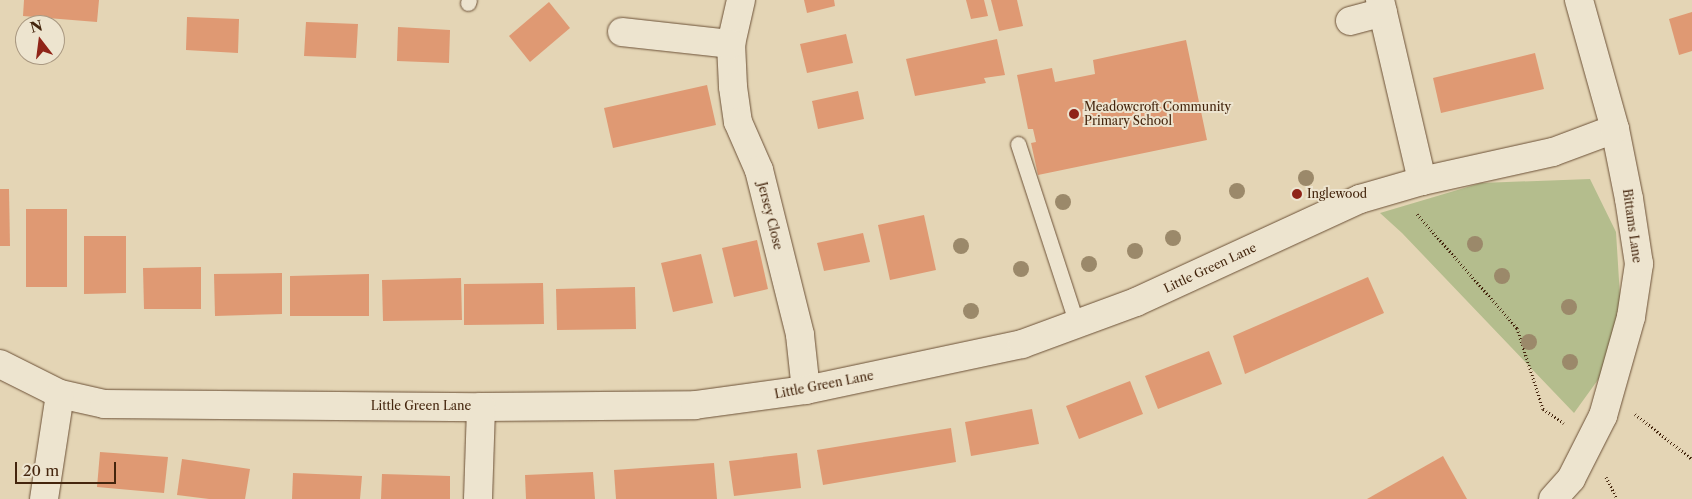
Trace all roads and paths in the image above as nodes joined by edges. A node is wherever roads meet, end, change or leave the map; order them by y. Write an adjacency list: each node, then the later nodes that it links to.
1 (741, 0): 6 (street, Jersey Close)
2 (1579, 0): 7 (street, Bittams Lane)
3 (1382, 6): 4 (street); 9 (street)
4 (1350, 21)
5 (622, 32): 6 (street)
6 (731, 44): 13 (street, Jersey Close)
7 (1615, 129): 9 (street, Little Green Lane); 14 (street, Bittams Lane)
8 (1018, 144): 11 (lane)
9 (1422, 181): 10 (street, Little Green Lane)
10 (1395, 189): 11 (street, Little Green Lane); 17 (path)
11 (1077, 324): 13 (street, Little Green Lane)
12 (0, 364): 15 (street, Little Green Lane)
13 (806, 390): 16 (street, Little Green Lane)
14 (1609, 393): 17 (street, Bittams Lane); 18 (path)
15 (60, 394): 16 (street, Little Green Lane); 19 (street)
16 (481, 407): 20 (street)
17 (1590, 441): 21 (street, Bittams Lane)
18 (1692, 459)
19 (44, 499)
20 (478, 499)
21 (1553, 499)

